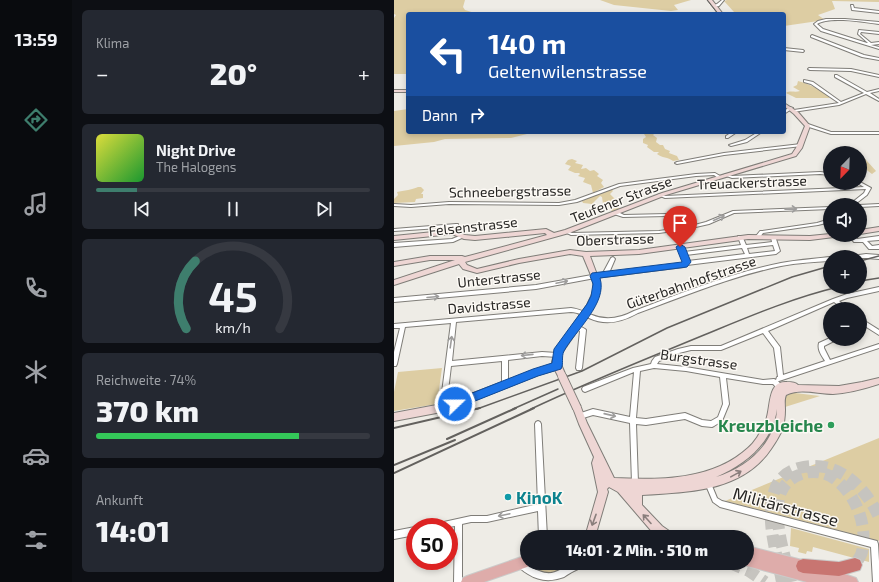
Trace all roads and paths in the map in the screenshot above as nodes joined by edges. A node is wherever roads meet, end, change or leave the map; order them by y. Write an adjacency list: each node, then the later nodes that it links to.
1 (710, 0): 3 (main road)
2 (723, 0): 3 (street)
3 (715, 6): 5 (main road)
4 (852, 6): 6 (street)
5 (719, 12)
6 (879, 12)
7 (879, 23): 11 (street)
8 (879, 33): 11 (street)
9 (812, 36): 15 (street)
10 (879, 43): 11 (street)
11 (869, 44): 12 (street)
12 (879, 48)
13 (786, 49): 14 (street)
14 (802, 51)
15 (879, 59)
16 (810, 69): 18 (street)
17 (836, 76): 23 (street)
18 (879, 76)
19 (805, 81): 25 (street)
20 (879, 90): 23 (street)
21 (406, 91): 22 (main road)
22 (394, 92)
23 (867, 93): 24 (street); 25 (street)
24 (879, 100)
25 (841, 104): 27 (street)
26 (786, 105): 27 (main road)
27 (792, 109): 28 (street); 29 (main road)
28 (786, 112)
29 (807, 125): 32 (street); 35 (main road)
30 (732, 134): 33 (street)
31 (757, 134): 34 (street)
32 (879, 134)
33 (727, 137)
34 (731, 145)
35 (801, 145): 36 (street); 38 (main road, Teufener Strasse)
36 (677, 164)
37 (823, 173): 38 (street)
38 (726, 174): 39 (main road, Teufener Strasse)
39 (719, 177): 41 (main road, Teufener Strasse); 44 (street, Schneebergstrasse)
40 (869, 188): 41 (street, Treuackerstrasse); 42 (street)
41 (660, 195): 47 (main road, Teufener Strasse)
42 (861, 198)
43 (879, 205): 45 (street)
44 (396, 206)
45 (867, 206)
46 (823, 208): 54 (street, one-way to 46)
47 (616, 213): 48 (street); 54 (main road, Teufener Strasse)
48 (667, 215)
49 (823, 222): 57 (street)
50 (456, 227): 52 (street)
51 (879, 229): 53 (main road)
52 (394, 230)
53 (867, 231)
54 (566, 232): 56 (main road, Teufener Strasse)
55 (462, 236): 56 (main road, Felsenstrasse); 60 (main road); 65 (street, Felsenstrasse)
56 (553, 236): 75 (main road, Teufener Strasse)
57 (758, 236): 58 (main road, Oberstrasse); 62 (main road, Oberstrasse)
58 (740, 237): 66 (main road, Oberstrasse); 67 (street)
59 (823, 237): 62 (main road, Oberstrasse)
60 (394, 238)
61 (879, 238): 63 (street)
62 (774, 240): 67 (street); 71 (street, Unterstrasse)
63 (867, 240)
64 (866, 242): 68 (street)
65 (394, 245)
66 (680, 247): 69 (main road, Oberstrasse); 70 (street)
67 (744, 247): 70 (street); 71 (street)
68 (879, 247)
69 (586, 254): 81 (main road, Oberstrasse); 84 (main road)
70 (683, 254): 79 (street)
71 (748, 256): 79 (street, Unterstrasse)
72 (867, 256): 74 (street)
73 (441, 257): 75 (main road); 80 (main road); 82 (main road)
74 (879, 257)
75 (469, 258): 77 (main road, Teufener Strasse); 81 (main road, Oberstrasse)
76 (613, 259): 83 (street)
77 (460, 260): 81 (main road, Oberstrasse); 82 (main road, Teufener Strasse)
78 (823, 260): 90 (street, Güterbahnhofstrasse)
79 (686, 263): 83 (street, Unterstrasse)
80 (394, 264)
81 (510, 264)
82 (444, 265): 85 (main road, Teufener Strasse)
83 (605, 275): 84 (street, Unterstrasse)
84 (595, 276): 87 (street, Unterstrasse, one-way to 84); 90 (main road)
85 (394, 283)
86 (879, 290): 88 (street)
87 (394, 300)
88 (835, 300): 89 (street); 96 (street)
89 (837, 302)
90 (585, 314): 91 (street, Davidstrasse); 95 (main road)
91 (454, 320): 93 (street, Davidstrasse); 104 (street, one-way to 91)
92 (867, 324): 97 (street)
93 (403, 325): 94 (street, Davidstrasse); 103 (street)
94 (394, 326)
95 (576, 326): 100 (main road); 107 (street)
96 (764, 330): 106 (street); 112 (street)
97 (879, 333)
98 (823, 344): 102 (street)
99 (879, 346): 102 (street)
100 (557, 355): 101 (street, one-way to 101); 105 (main road)
101 (505, 358): 104 (street); 111 (street)
102 (828, 362): 112 (street)
103 (394, 364)
104 (449, 364): 114 (street)
105 (557, 366): 111 (main road); 115 (main road, bridge)
106 (654, 366): 108 (street, Burgstrasse); 109 (street, Burgstrasse)
107 (579, 368)
108 (637, 368): 113 (street, Burgstrasse); 117 (street)
109 (724, 375): 112 (street, Burgstrasse); 117 (street)
110 (879, 381): 112 (main road)
111 (505, 384): 114 (main road)
112 (780, 384): 119 (main road)
113 (585, 389)
114 (443, 408): 116 (main road)
115 (579, 412): 117 (street, one-way to 117); 120 (main road)
116 (394, 417)
117 (633, 421): 121 (street)
118 (538, 424): 123 (street)
119 (706, 481): 121 (main road); 138 (street, Militärstrasse)
120 (607, 484): 121 (main road); 122 (main road); 127 (main road, one-way to 127)
121 (636, 487): 122 (main road); 124 (main road)
122 (623, 492): 124 (main road)
123 (542, 507): 125 (street, one-way to 125); 126 (street)
124 (637, 508): 128 (main road, one-way to 124)
125 (459, 522): 139 (street)
126 (543, 530)
127 (592, 530)
128 (655, 530)
129 (406, 533): 130 (street)
130 (394, 535)
131 (754, 554): 135 (main road)
132 (754, 562): 141 (main road)
133 (520, 563): 140 (main road)
134 (855, 565): 135 (highway)
135 (803, 566): 142 (main road)
136 (528, 570): 137 (street)
137 (569, 570)
138 (877, 580)
139 (458, 582)
140 (466, 582)
141 (829, 582)
142 (852, 582)

